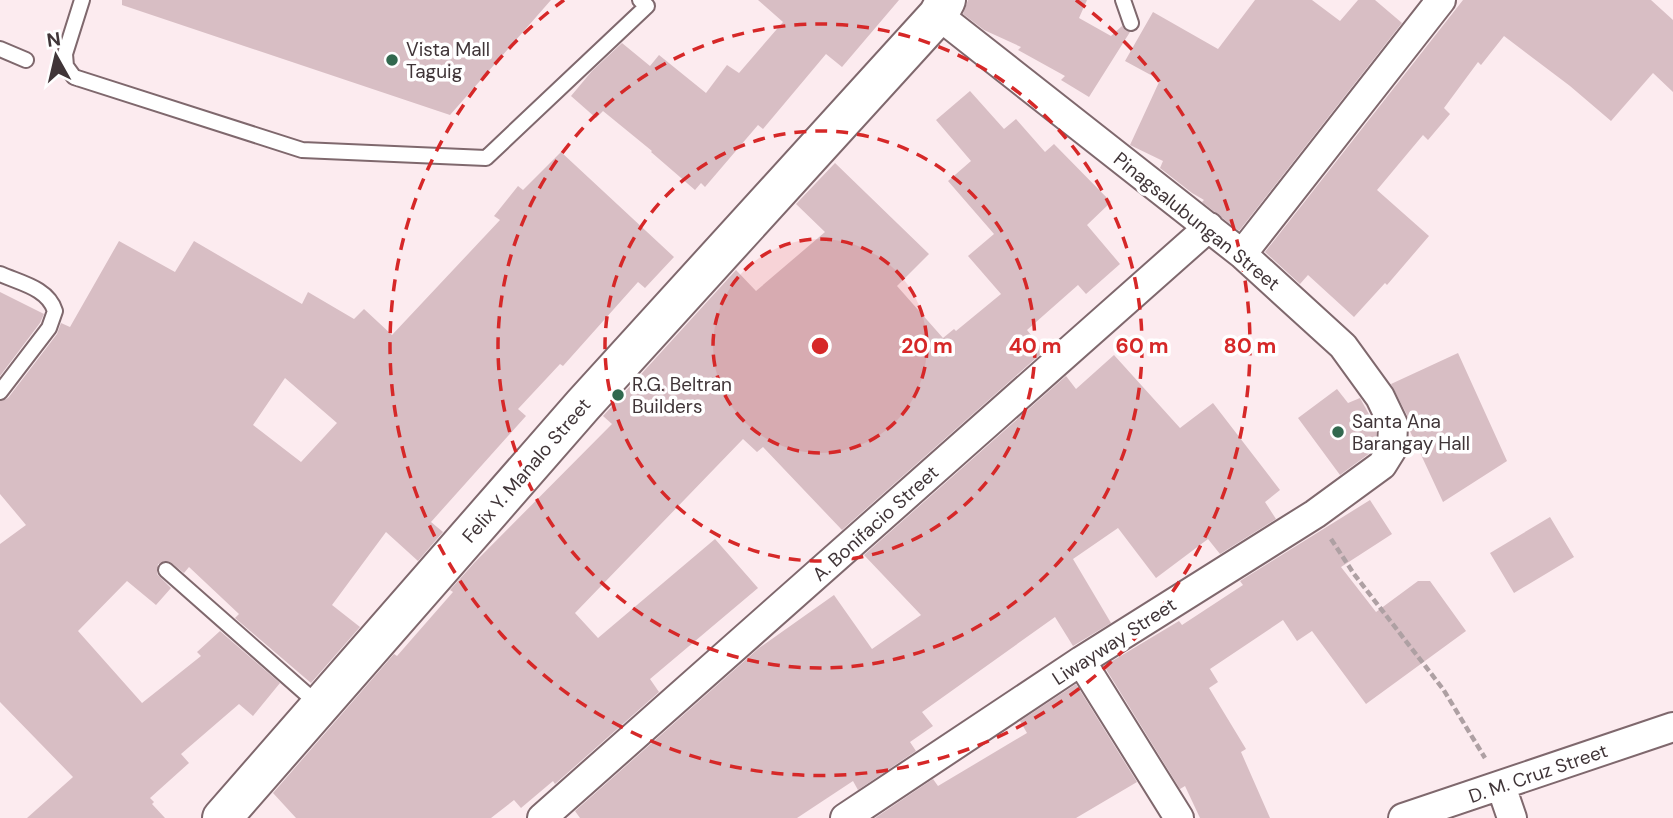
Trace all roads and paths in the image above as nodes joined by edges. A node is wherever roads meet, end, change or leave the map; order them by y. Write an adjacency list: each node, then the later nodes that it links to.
1 (82, 0): 2 (lane)
2 (640, 0)
3 (1123, 0): 6 (lane)
4 (1431, 3): 10 (street)
5 (942, 7): 9 (street, Pinagsalubungan Street); 17 (main road, Felix Y. Manalo Street)
6 (1131, 23)
7 (0, 49): 8 (lane)
8 (26, 60)
9 (1209, 227): 10 (street, Pinagsalubungan Street); 21 (street, A. Bonifacio Street)
10 (1242, 254): 13 (street, Pinagsalubungan Street)
11 (0, 274): 12 (lane)
12 (0, 392)
13 (1382, 465): 14 (street, Liwayway Street)
14 (1315, 514): 16 (street, Liwayway Street); 19 (path)
15 (166, 570): 17 (lane)
16 (1081, 661): 22 (street, Liwayway Street); 23 (street)
17 (320, 706): 20 (main road, Felix Y. Manalo Street)
18 (1673, 727): 19 (street, D. M. Cruz Street)
19 (1502, 786): 24 (street, D. M. Cruz Street); 25 (street)
20 (222, 818)
21 (542, 818)
22 (845, 818)
23 (1180, 818)
24 (1403, 818)
25 (1511, 818)

